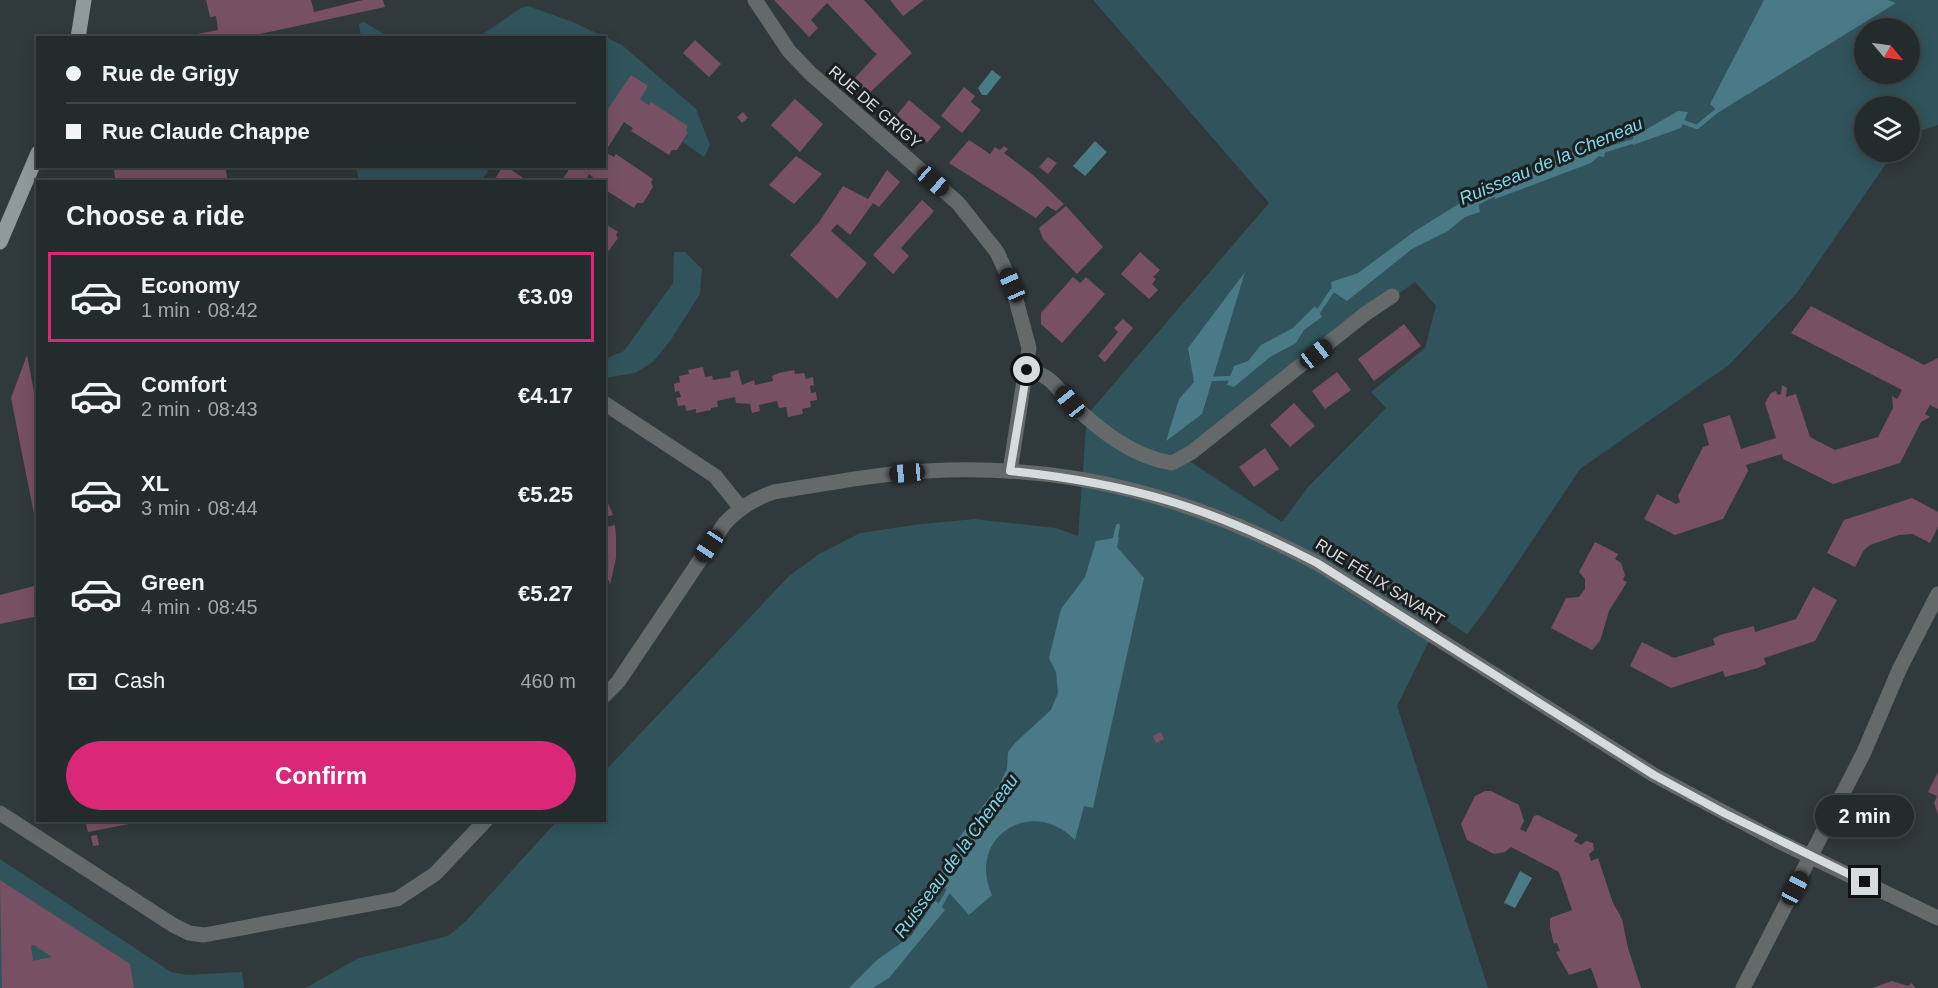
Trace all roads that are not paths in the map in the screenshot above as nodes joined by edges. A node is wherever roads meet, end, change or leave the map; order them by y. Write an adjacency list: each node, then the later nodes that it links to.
1 (84, 0): 3 (main road)
2 (755, 0): 7 (street, RUE DE GRIGY)
3 (78, 36)
4 (36, 158): 5 (main road)
5 (0, 242)
6 (1392, 296): 7 (street)
7 (1027, 370): 9 (street, RUE DE GRIGY)
8 (606, 404): 10 (street)
9 (1010, 471): 10 (street, RUE FÉLIX SAVART); 15 (street, RUE FÉLIX SAVART)
10 (741, 507): 12 (street)
11 (1938, 594): 15 (street)
12 (606, 694)
13 (0, 813): 14 (street)
14 (484, 822)
15 (1811, 856): 16 (street, RUE FÉLIX SAVART); 17 (street)
16 (1938, 918)
17 (1743, 988)

